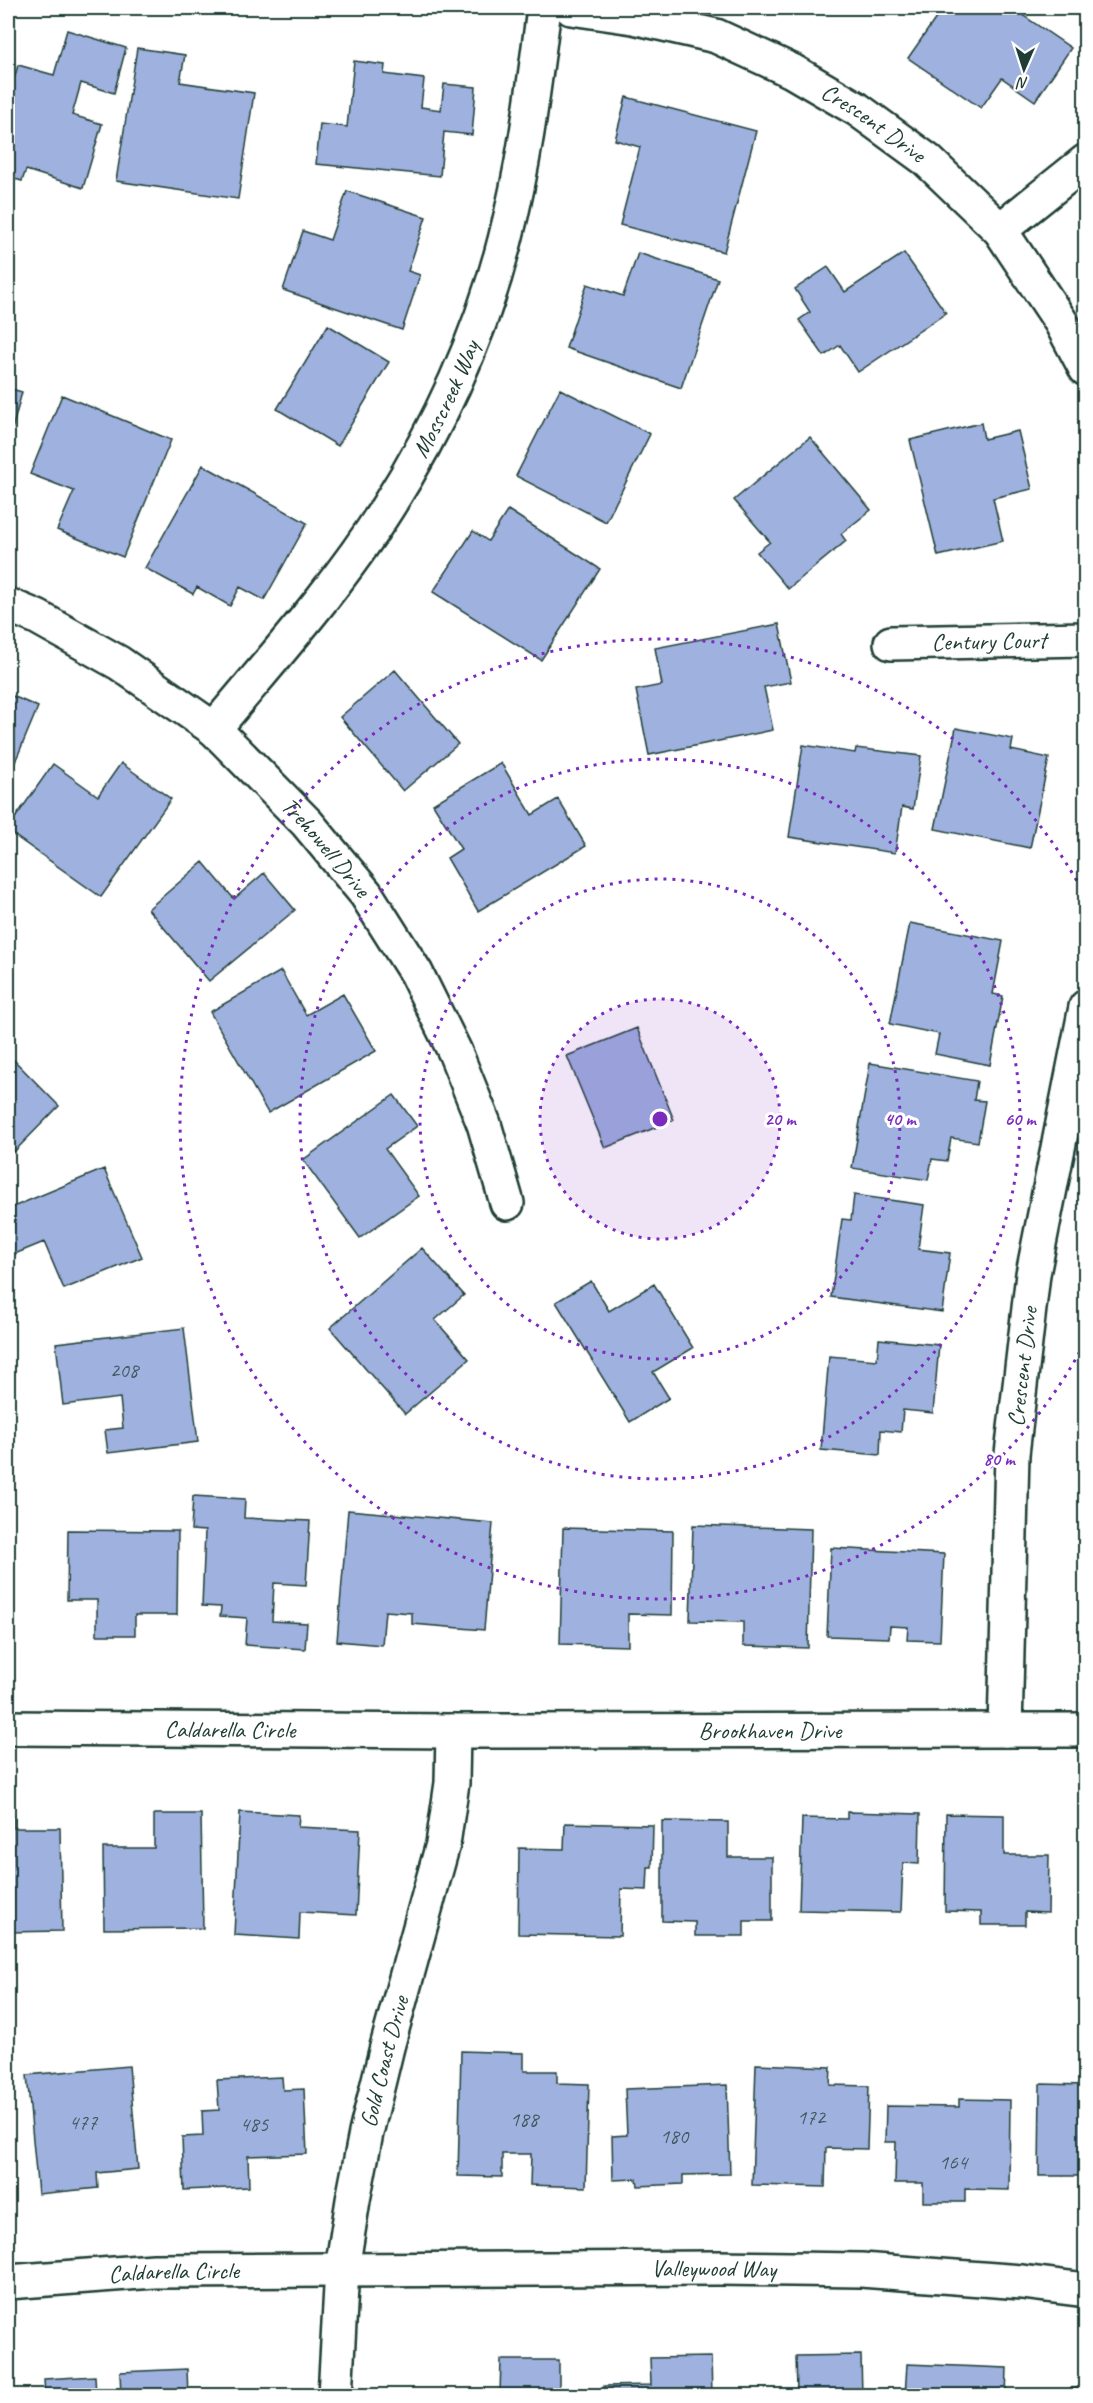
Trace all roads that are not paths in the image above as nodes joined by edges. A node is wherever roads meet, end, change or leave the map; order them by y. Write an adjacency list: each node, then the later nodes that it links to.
1 (544, 8): 9 (street, Mosscreek Way)
2 (571, 8): 4 (street, Crescent Drive)
3 (1086, 161): 4 (street)
4 (1000, 230): 5 (street, Crescent Drive)
5 (1086, 369)
6 (8, 605): 9 (street, Trehowell Drive)
7 (1086, 639): 8 (street, Century Court)
8 (891, 643)
9 (214, 729): 11 (street, Trehowell Drive)
10 (1086, 1007): 13 (street, Crescent Drive)
11 (507, 1203)
12 (8, 1728): 15 (street, Caldarella Circle)
13 (1005, 1730): 14 (street, Brookhaven Drive); 15 (street, Brookhaven Drive)
14 (1086, 1730)
15 (453, 1731): 16 (street, Gold Coast Drive)
16 (342, 2269): 17 (street, Caldarella Circle); 18 (street, Valleywood Way); 19 (street, Gold Coast Drive)
17 (8, 2282)
18 (1086, 2290)
19 (335, 2396)

